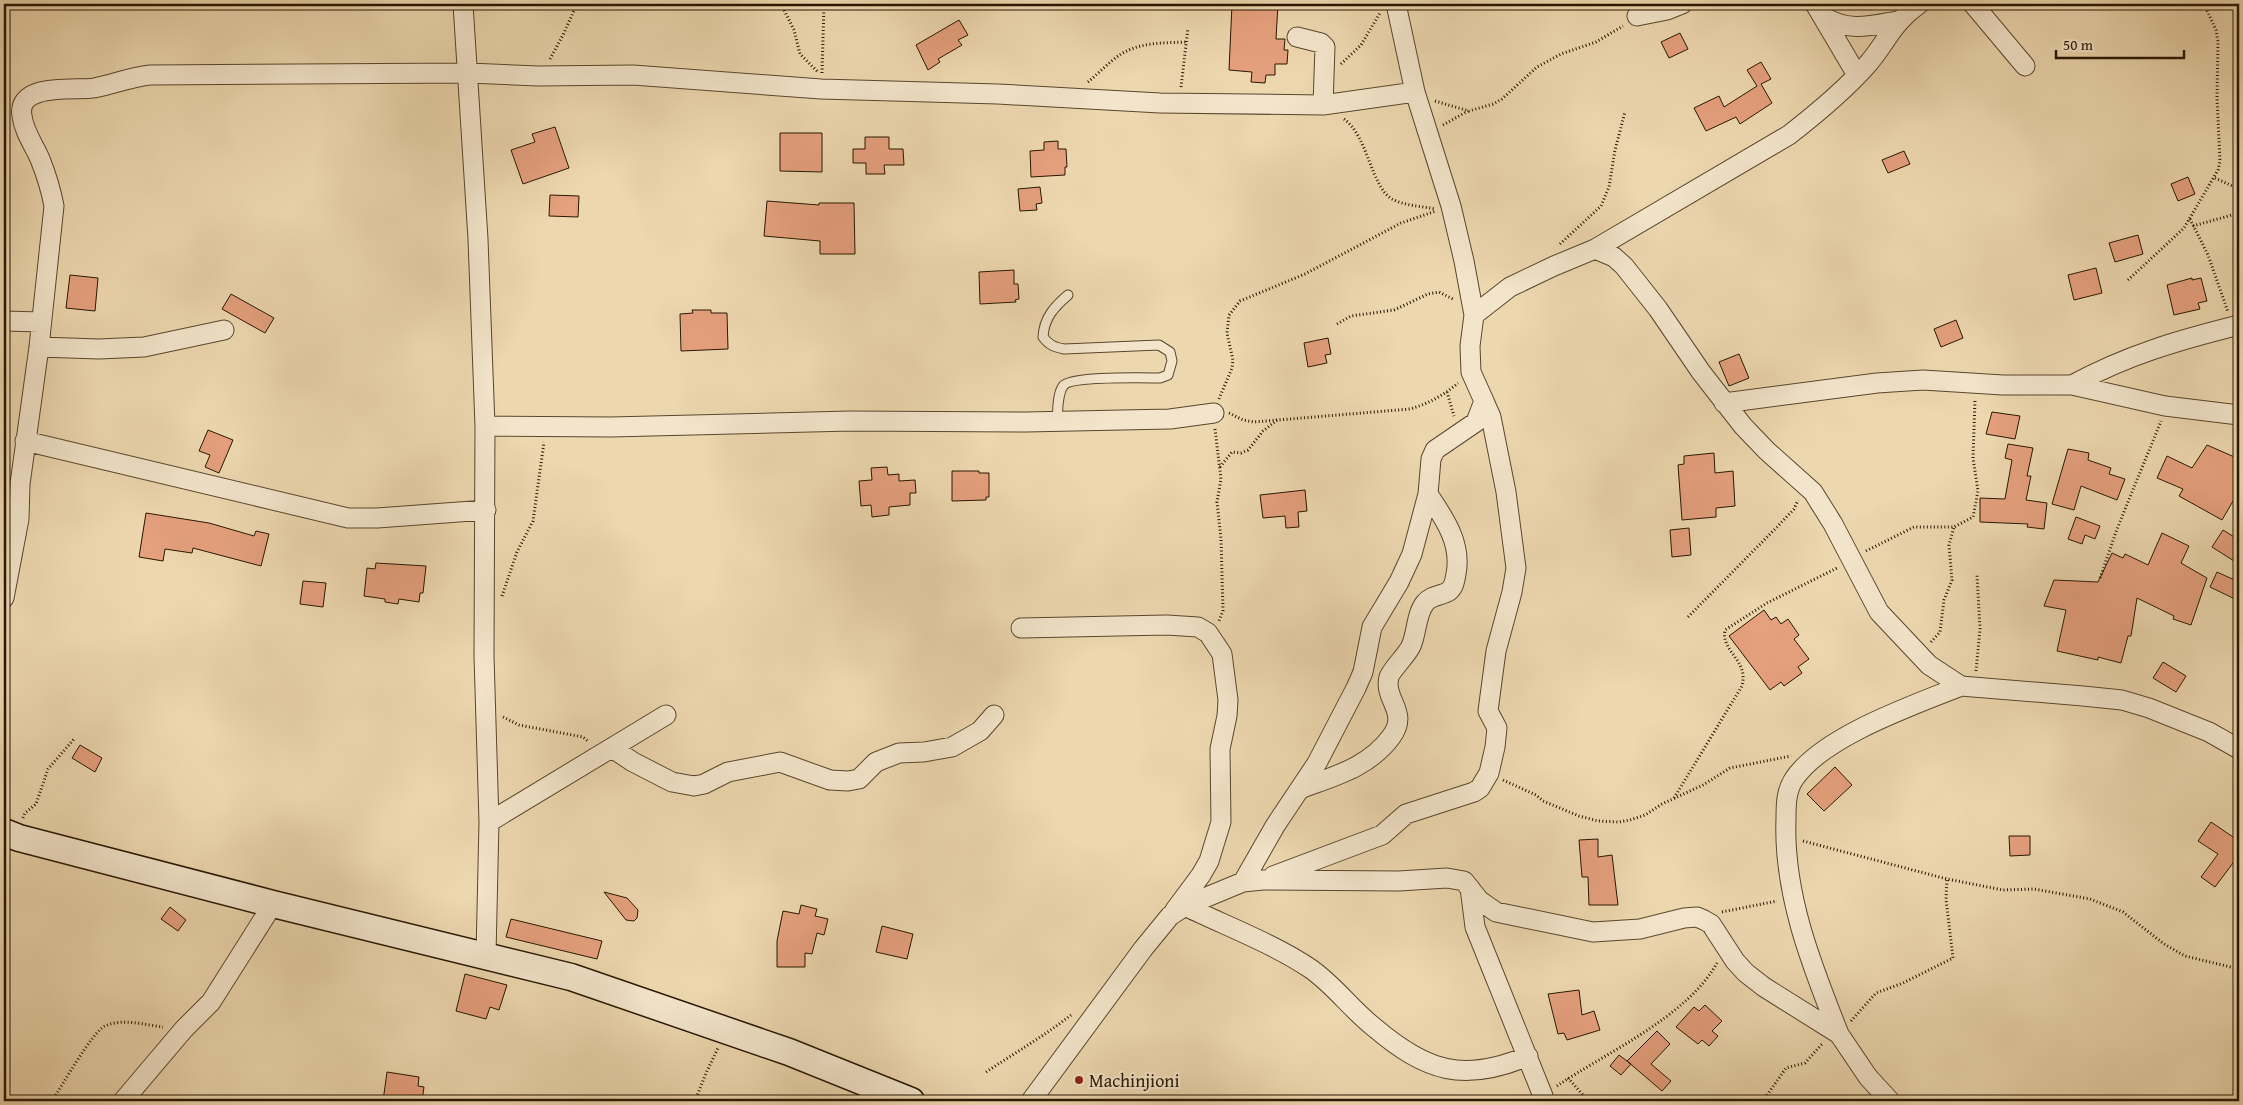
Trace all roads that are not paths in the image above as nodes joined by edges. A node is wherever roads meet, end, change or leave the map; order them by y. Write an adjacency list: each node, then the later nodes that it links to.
1 (463, 4): 11 (street)
2 (1682, 4): 7 (street)
3 (1919, 4): 8 (street)
4 (1973, 4): 10 (street)
5 (1389, 7): 13 (street)
6 (1819, 10): 8 (street); 12 (street)
7 (1637, 16)
8 (1898, 21): 12 (street)
9 (1297, 38): 14 (street)
10 (2025, 66)
11 (468, 73): 14 (street); 19 (street); 29 (street)
12 (1857, 75): 15 (street)
13 (1416, 94): 14 (street); 17 (street)
14 (1323, 106)
15 (1595, 249): 17 (street); 25 (street)
16 (1068, 295): 28 (lane)
17 (1474, 319): 24 (street)
18 (4, 321): 19 (street)
19 (41, 322): 22 (street)
20 (2236, 326): 23 (street)
21 (224, 330): 22 (street)
22 (38, 347): 30 (street)
23 (2072, 385): 25 (street); 27 (street)
24 (1484, 401): 31 (street); 44 (street)
25 (1724, 403): 36 (street)
26 (1214, 413): 28 (street)
27 (2239, 415)
28 (1057, 421): 29 (street)
29 (486, 426): 32 (street)
30 (25, 441): 32 (street); 33 (street)
31 (1428, 494): 41 (street); 41 (street)
32 (486, 510): 42 (street)
33 (8, 554): 34 (street)
34 (4, 598)
35 (1022, 628): 48 (street)
36 (1970, 686): 39 (street); 50 (street)
37 (666, 715): 40 (street)
38 (994, 715): 40 (street)
39 (2239, 749)
40 (607, 750): 42 (street)
41 (1300, 789): 45 (street)
42 (489, 822): 49 (street)
43 (12, 835): 47 (street)
44 (1263, 880): 45 (street); 46 (street)
45 (1243, 882): 48 (street)
46 (1470, 888): 50 (street); 51 (street)
47 (273, 904): 49 (street); 53 (street)
48 (1178, 911): 51 (street); 55 (street)
49 (486, 955): 54 (street)
50 (1838, 1034): 56 (street)
51 (1528, 1056): 52 (street)
52 (1543, 1096)
53 (123, 1101)
54 (911, 1101)
55 (1031, 1101)
56 (1890, 1101)

